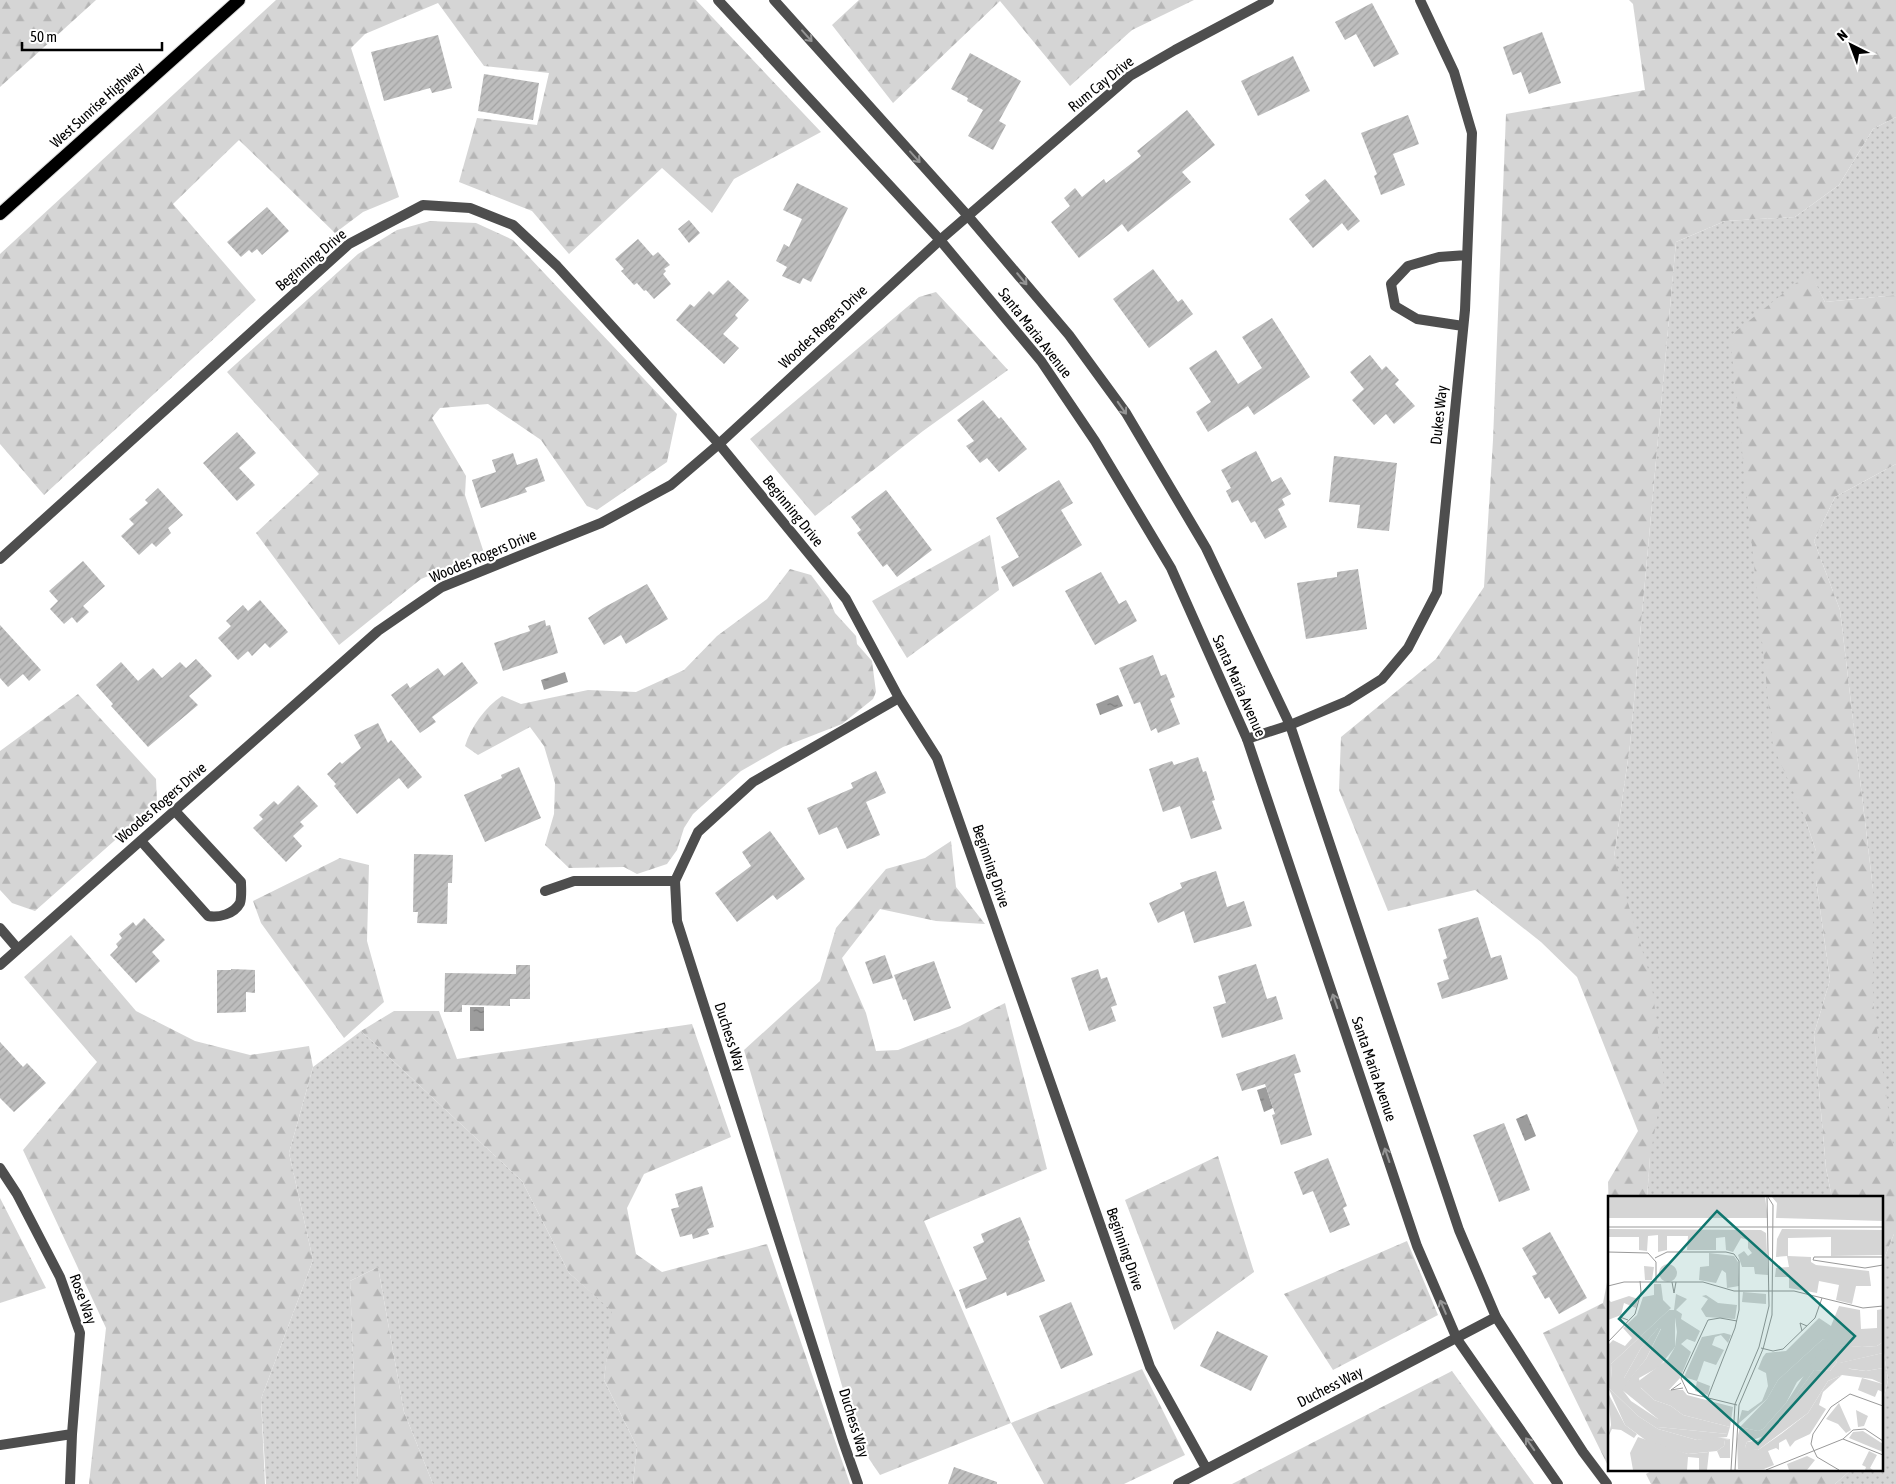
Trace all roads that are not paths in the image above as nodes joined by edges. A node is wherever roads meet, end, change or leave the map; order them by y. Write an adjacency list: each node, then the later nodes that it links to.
1 (238, 0): 6 (main road, West Sunrise Highway)
2 (718, 0): 8 (street, Santa Maria Avenue)
3 (774, 0): 7 (street, Santa Maria Avenue, one-way to 7)
4 (1269, 0): 7 (street, Rum Cay Drive)
5 (1420, 0): 9 (street, Dukes Way)
6 (0, 214)
7 (968, 216): 8 (street, Woodes Rogers Drive); 14 (street, Santa Maria Avenue, one-way to 14)
8 (940, 240): 11 (street, Woodes Rogers Drive); 15 (street, Santa Maria Avenue)
9 (1467, 255): 10 (street, Dukes Way); 10 (street)
10 (1463, 326): 14 (street, Dukes Way)
11 (718, 444): 12 (street, Beginning Drive); 13 (street, Beginning Drive); 16 (street, Woodes Rogers Drive)
12 (0, 559)
13 (899, 698): 18 (street, Duchess Way); 28 (street, Beginning Drive)
14 (1290, 725): 15 (street, Dukes Way); 24 (street, Santa Maria Avenue)
15 (1248, 739): 25 (street, Santa Maria Avenue, one-way to 15)
16 (175, 811): 17 (street, Woodes Rogers Drive); 17 (street)
17 (141, 841): 21 (street, Woodes Rogers Drive)
18 (675, 881): 19 (street); 30 (street, Duchess Way)
19 (545, 891)
20 (0, 928): 21 (street)
21 (18, 949): 22 (street, Woodes Rogers Drive)
22 (0, 965)
23 (0, 1168): 26 (street, Rose Way)
24 (1496, 1317): 25 (street, Duchess Way); 33 (street, Santa Maria Avenue)
25 (1457, 1339): 28 (street, Duchess Way); 32 (street, Santa Maria Avenue, one-way to 25)
26 (72, 1434): 27 (street); 29 (street, Rose Way)
27 (0, 1445)
28 (1206, 1468): 31 (street, Duchess Way)
29 (70, 1484)
30 (858, 1484)
31 (1178, 1484)
32 (1558, 1484)
33 (1607, 1484)

